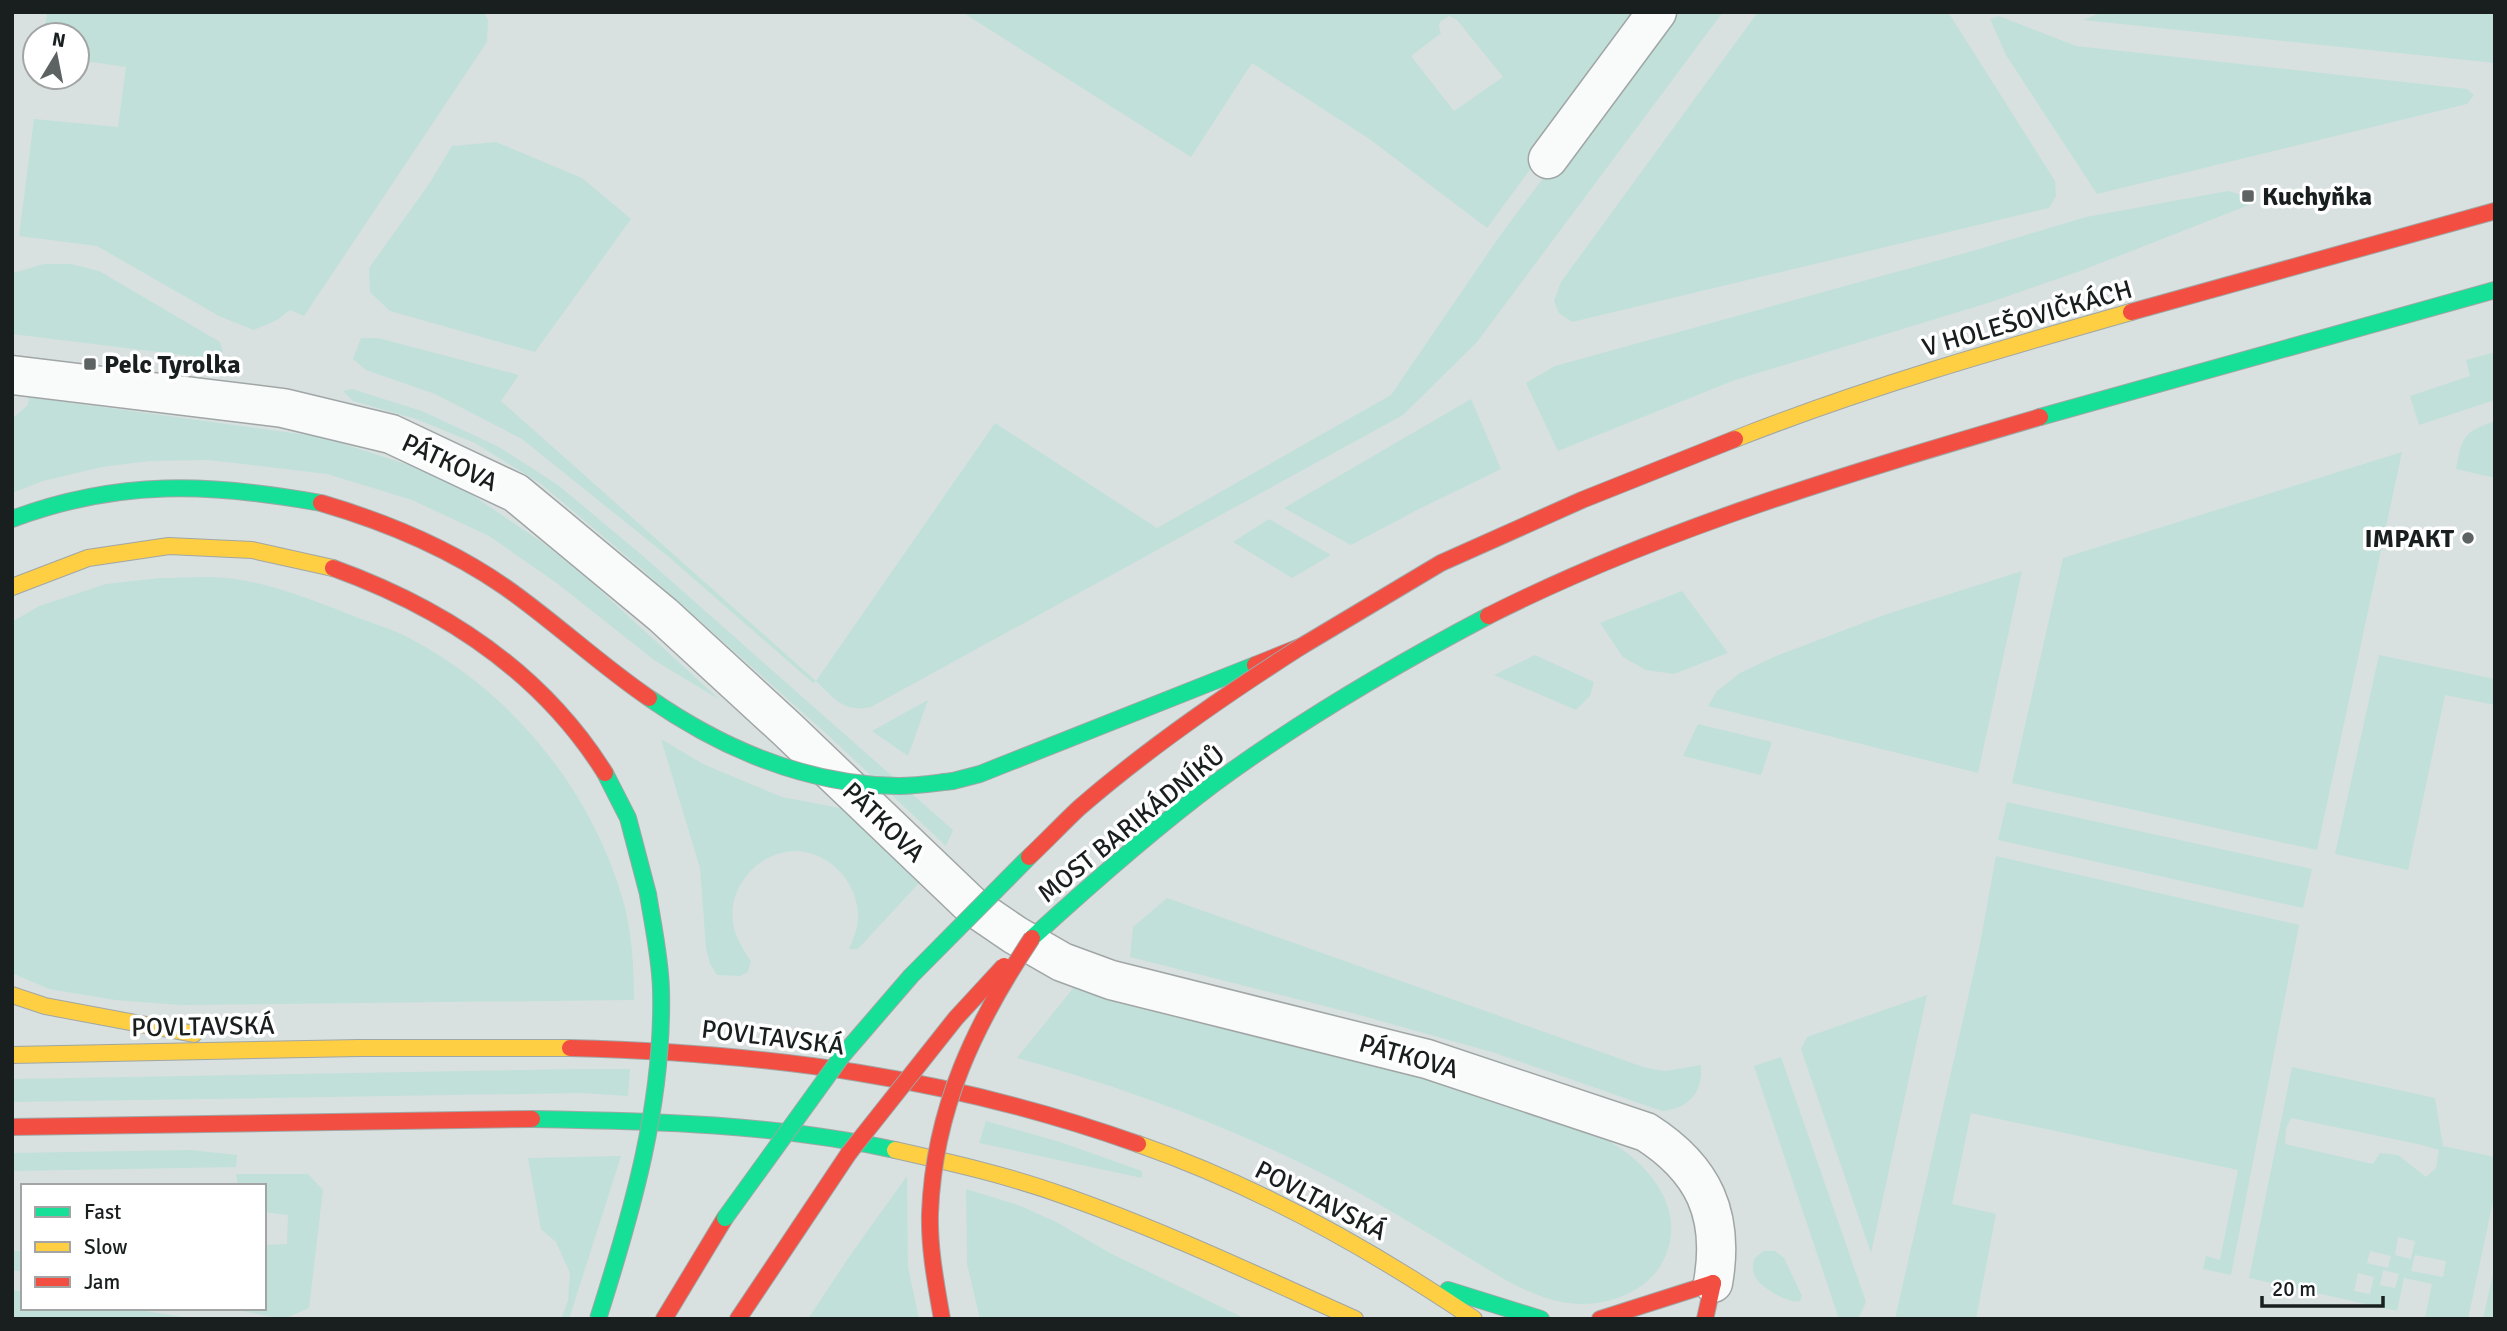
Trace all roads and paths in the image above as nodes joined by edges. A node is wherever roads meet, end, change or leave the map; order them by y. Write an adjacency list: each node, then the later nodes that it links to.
1 (1657, 12): 2 (street)
2 (1548, 159)
3 (2495, 211): 6 (main road, V HOLEŠOVIČKÁCH)
4 (2495, 290): 10 (main road, MOST BARIKÁDNÍKŮ)
5 (12, 375): 17 (street, PÁTKOVA)
6 (1582, 500): 9 (main road, MOST BARIKÁDNÍKŮ)
7 (12, 519): 9 (main road, bridge)
8 (12, 587): 19 (main road, bridge)
9 (1302, 646): 20 (main road, MOST BARIKÁDNÍKŮ, bridge)
10 (1031, 938): 21 (main road, MOST BARIKÁDNÍKŮ, bridge); 22 (main road, bridge)
11 (12, 995): 12 (main road)
12 (279, 1048): 13 (main road, POVLTAVSKÁ); 16 (main road, POVLTAVSKÁ)
13 (12, 1055)
14 (12, 1127): 15 (main road)
15 (1268, 1280): 23 (main road); 24 (main road)
16 (1416, 1280): 25 (main road, POVLTAVSKÁ); 26 (main road)
17 (1709, 1301): 18 (main road); 27 (main road)
18 (1682, 1310)
19 (598, 1319)
20 (664, 1319)
21 (738, 1319)
22 (942, 1319)
23 (1314, 1319)
24 (1355, 1319)
25 (1474, 1319)
26 (1541, 1319)
27 (1600, 1319)

